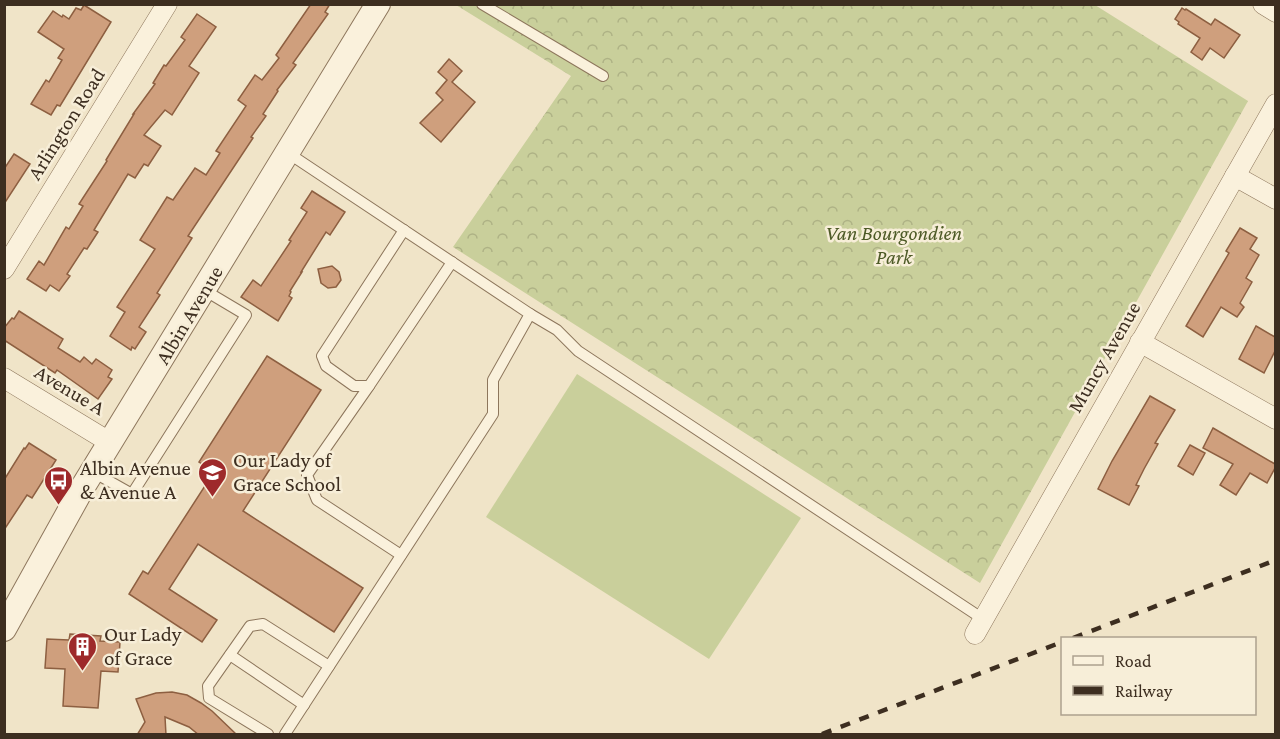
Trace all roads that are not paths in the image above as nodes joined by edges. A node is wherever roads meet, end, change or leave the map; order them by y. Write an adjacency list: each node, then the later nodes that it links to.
1 (167, 4): 13 (street, Arlington Road)
2 (378, 4): 8 (street, Albin Avenue)
3 (482, 4): 6 (lane)
4 (1263, 4): 5 (street)
5 (1275, 12)
6 (603, 76)
7 (1275, 104): 9 (street, Muncy Avenue)
8 (288, 153): 11 (lane); 14 (street, Albin Avenue)
9 (1235, 176): 10 (street); 16 (street, Muncy Avenue)
10 (1275, 199)
11 (404, 230): 12 (lane); 18 (lane)
12 (452, 262): 15 (lane); 18 (lane)
13 (4, 269)
14 (204, 290): 20 (street, Albin Avenue); 21 (lane)
15 (530, 314): 22 (lane); 23 (lane)
16 (1140, 342): 19 (street); 23 (street, Muncy Avenue)
17 (4, 378): 20 (street, Avenue A)
18 (369, 386): 22 (lane)
19 (1275, 419)
20 (111, 443): 21 (street, Albin Avenue)
21 (93, 472): 24 (street, Albin Avenue)
22 (401, 555): 26 (lane)
23 (979, 626)
24 (4, 629)
25 (230, 655): 26 (lane); 27 (lane); 28 (lane)
26 (329, 666): 27 (lane)
27 (304, 705): 29 (lane)
28 (268, 735)
29 (285, 735)

